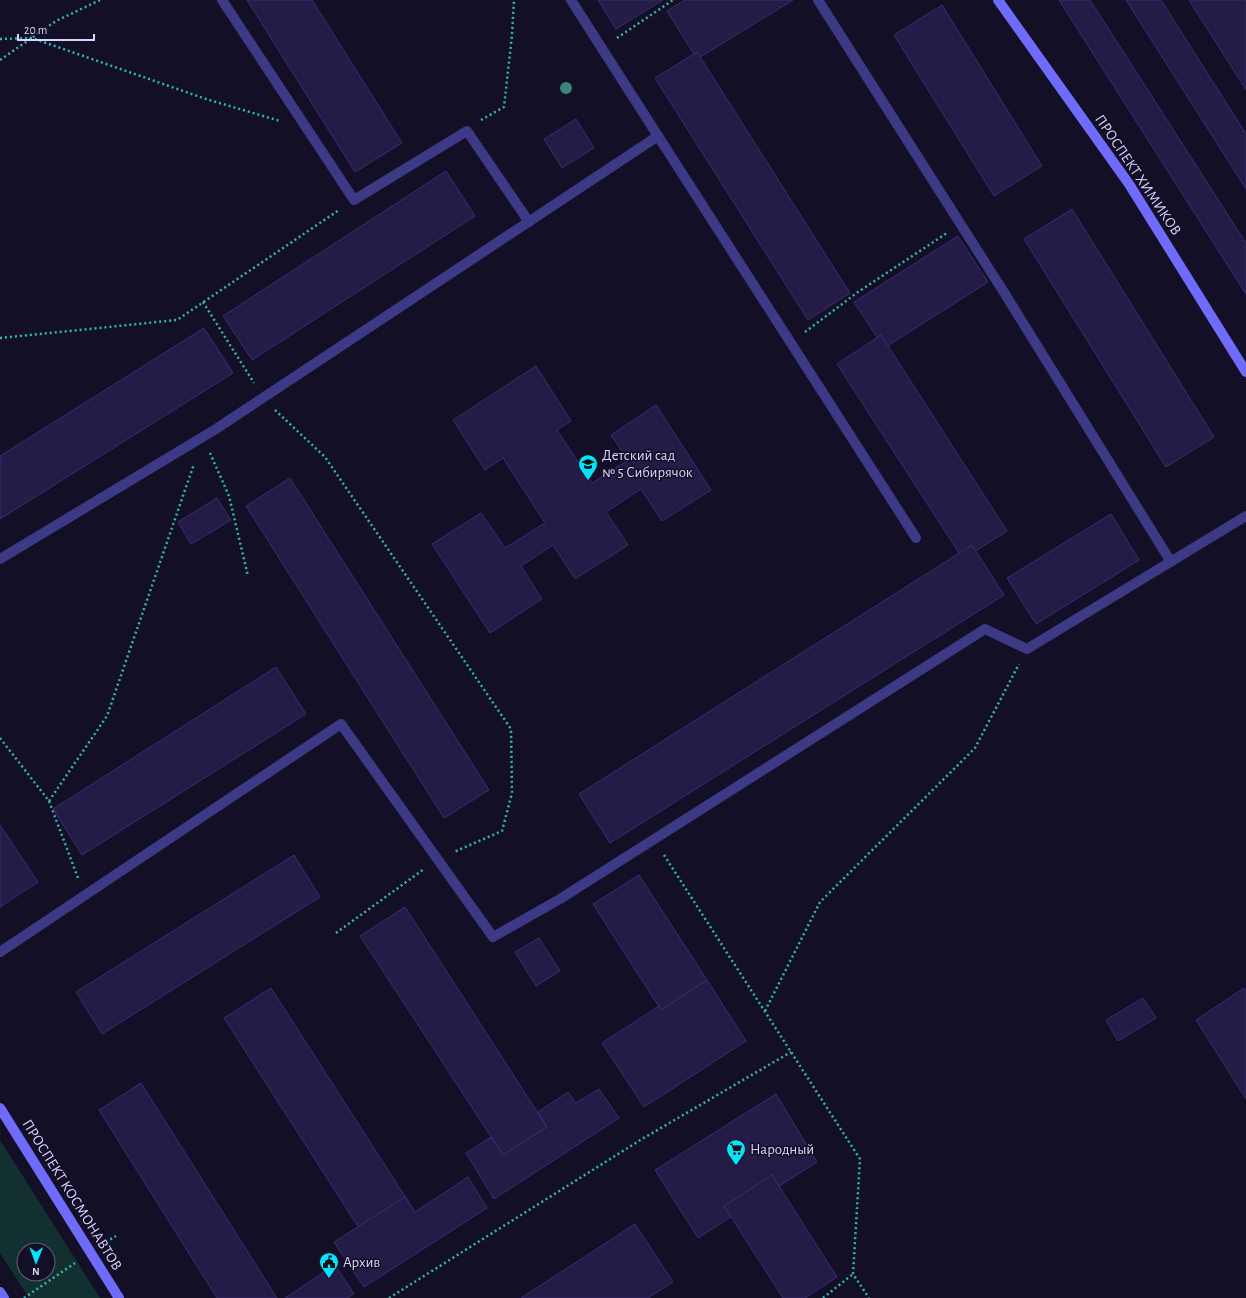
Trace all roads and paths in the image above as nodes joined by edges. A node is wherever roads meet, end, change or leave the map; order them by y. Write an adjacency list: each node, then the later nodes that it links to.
1 (100, 0): 8 (path)
2 (222, 0): 12 (street)
3 (514, 0): 13 (path)
4 (571, 0): 10 (street)
5 (673, 0): 10 (path)
6 (818, 0): 17 (street)
7 (998, 0): 21 (street, ПРОСПЕКТ ХИМИКОВ)
8 (32, 38): 9 (path); 11 (path); 12 (path)
9 (0, 39)
10 (602, 49): 14 (street)
11 (0, 60)
12 (308, 130): 15 (street)
13 (467, 131): 15 (street); 16 (street)
14 (658, 136): 16 (street); 20 (street)
15 (354, 200): 18 (path)
16 (529, 222): 22 (street)
17 (960, 224): 20 (path); 27 (street)
18 (203, 302): 19 (path); 22 (path)
19 (0, 338)
20 (790, 342): 25 (street)
21 (1246, 372)
22 (263, 398): 23 (street); 33 (path)
23 (203, 437): 26 (street); 28 (path); 31 (path)
24 (1246, 516): 27 (street)
25 (916, 538)
26 (0, 559)
27 (1171, 562): 29 (street)
28 (248, 576)
29 (1027, 649): 32 (street); 37 (path)
30 (0, 738): 31 (path)
31 (49, 801): 34 (path)
32 (654, 839): 33 (street); 37 (path)
33 (438, 860): 34 (street); 35 (path)
34 (84, 896): 36 (street)
35 (336, 932)
36 (0, 952)
37 (764, 1011): 38 (path)
38 (791, 1052): 42 (path); 47 (path)
39 (0, 1108): 41 (street, ПРОСПЕКТ КОСМОНАВТОВ)
40 (116, 1236): 41 (path)
41 (90, 1252): 45 (path); 46 (street, ПРОСПЕКТ КОСМОНАВТОВ)
42 (853, 1274): 48 (path); 49 (path)
43 (0, 1292): 44 (street)
44 (4, 1298)
45 (24, 1298)
46 (119, 1298)
47 (389, 1298)
48 (823, 1298)
49 (869, 1298)

